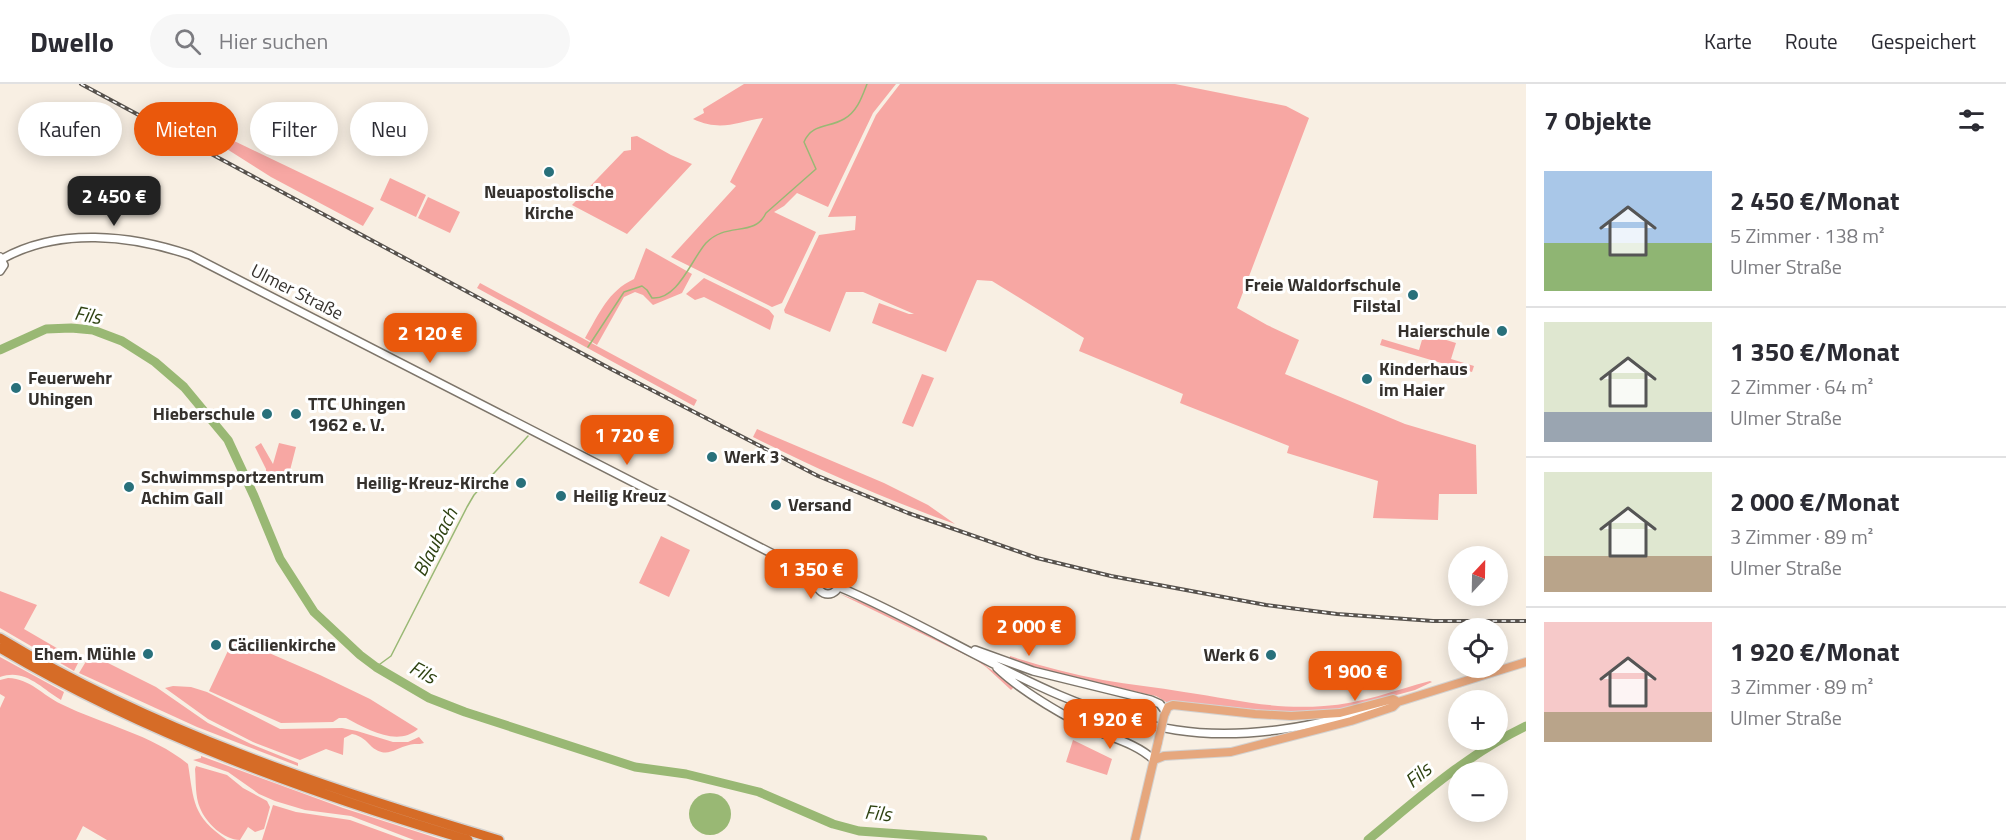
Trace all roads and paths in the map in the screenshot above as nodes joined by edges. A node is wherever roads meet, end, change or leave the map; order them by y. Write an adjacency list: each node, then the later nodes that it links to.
1 (1, 258): 2 (main road); 3 (main road, Ulmer Straße)
2 (0, 271)
3 (818, 577): 4 (main road, Ulmer Straße); 4 (main road, Ulmer Straße)
4 (839, 587): 6 (main road, Ulmer Straße)
5 (0, 638): 14 (highway)
6 (961, 647): 9 (main road, Ulmer Straße); 11 (main road)
7 (0, 648): 13 (highway)
8 (1526, 662): 10 (main road, Ulmer Straße)
9 (991, 663): 10 (main road, Ulmer Straße); 12 (main road)
10 (1398, 702): 11 (main road); 12 (main road)
11 (1164, 713): 12 (main road, bridge)
12 (1154, 760): 15 (main road)
13 (468, 840)
14 (499, 840)
15 (1135, 840)

